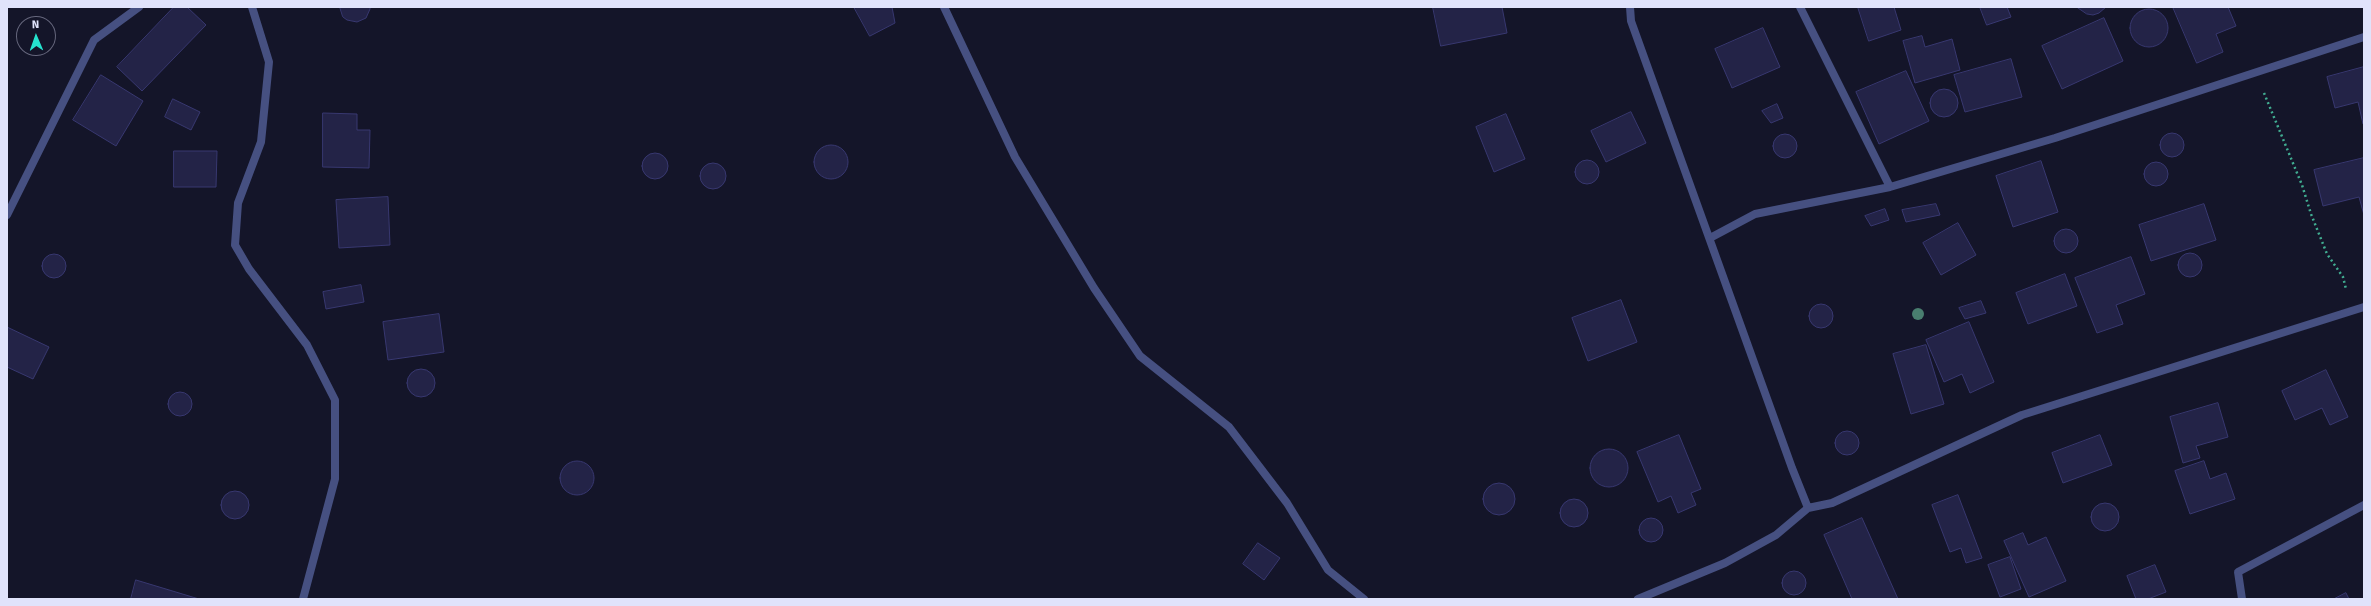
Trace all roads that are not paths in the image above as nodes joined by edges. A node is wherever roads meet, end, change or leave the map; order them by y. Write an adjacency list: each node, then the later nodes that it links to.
1 (139, 7): 8 (street)
2 (252, 7): 13 (street)
3 (944, 7): 14 (street)
4 (1630, 7): 9 (street)
5 (1800, 7): 7 (street)
6 (2364, 37): 7 (street)
7 (1890, 187): 9 (street)
8 (7, 215)
9 (1710, 238): 12 (street)
10 (2364, 307): 12 (street)
11 (2364, 505): 16 (street)
12 (1808, 508): 15 (street)
13 (303, 599)
14 (1364, 599)
15 (1638, 599)
16 (2242, 599)

